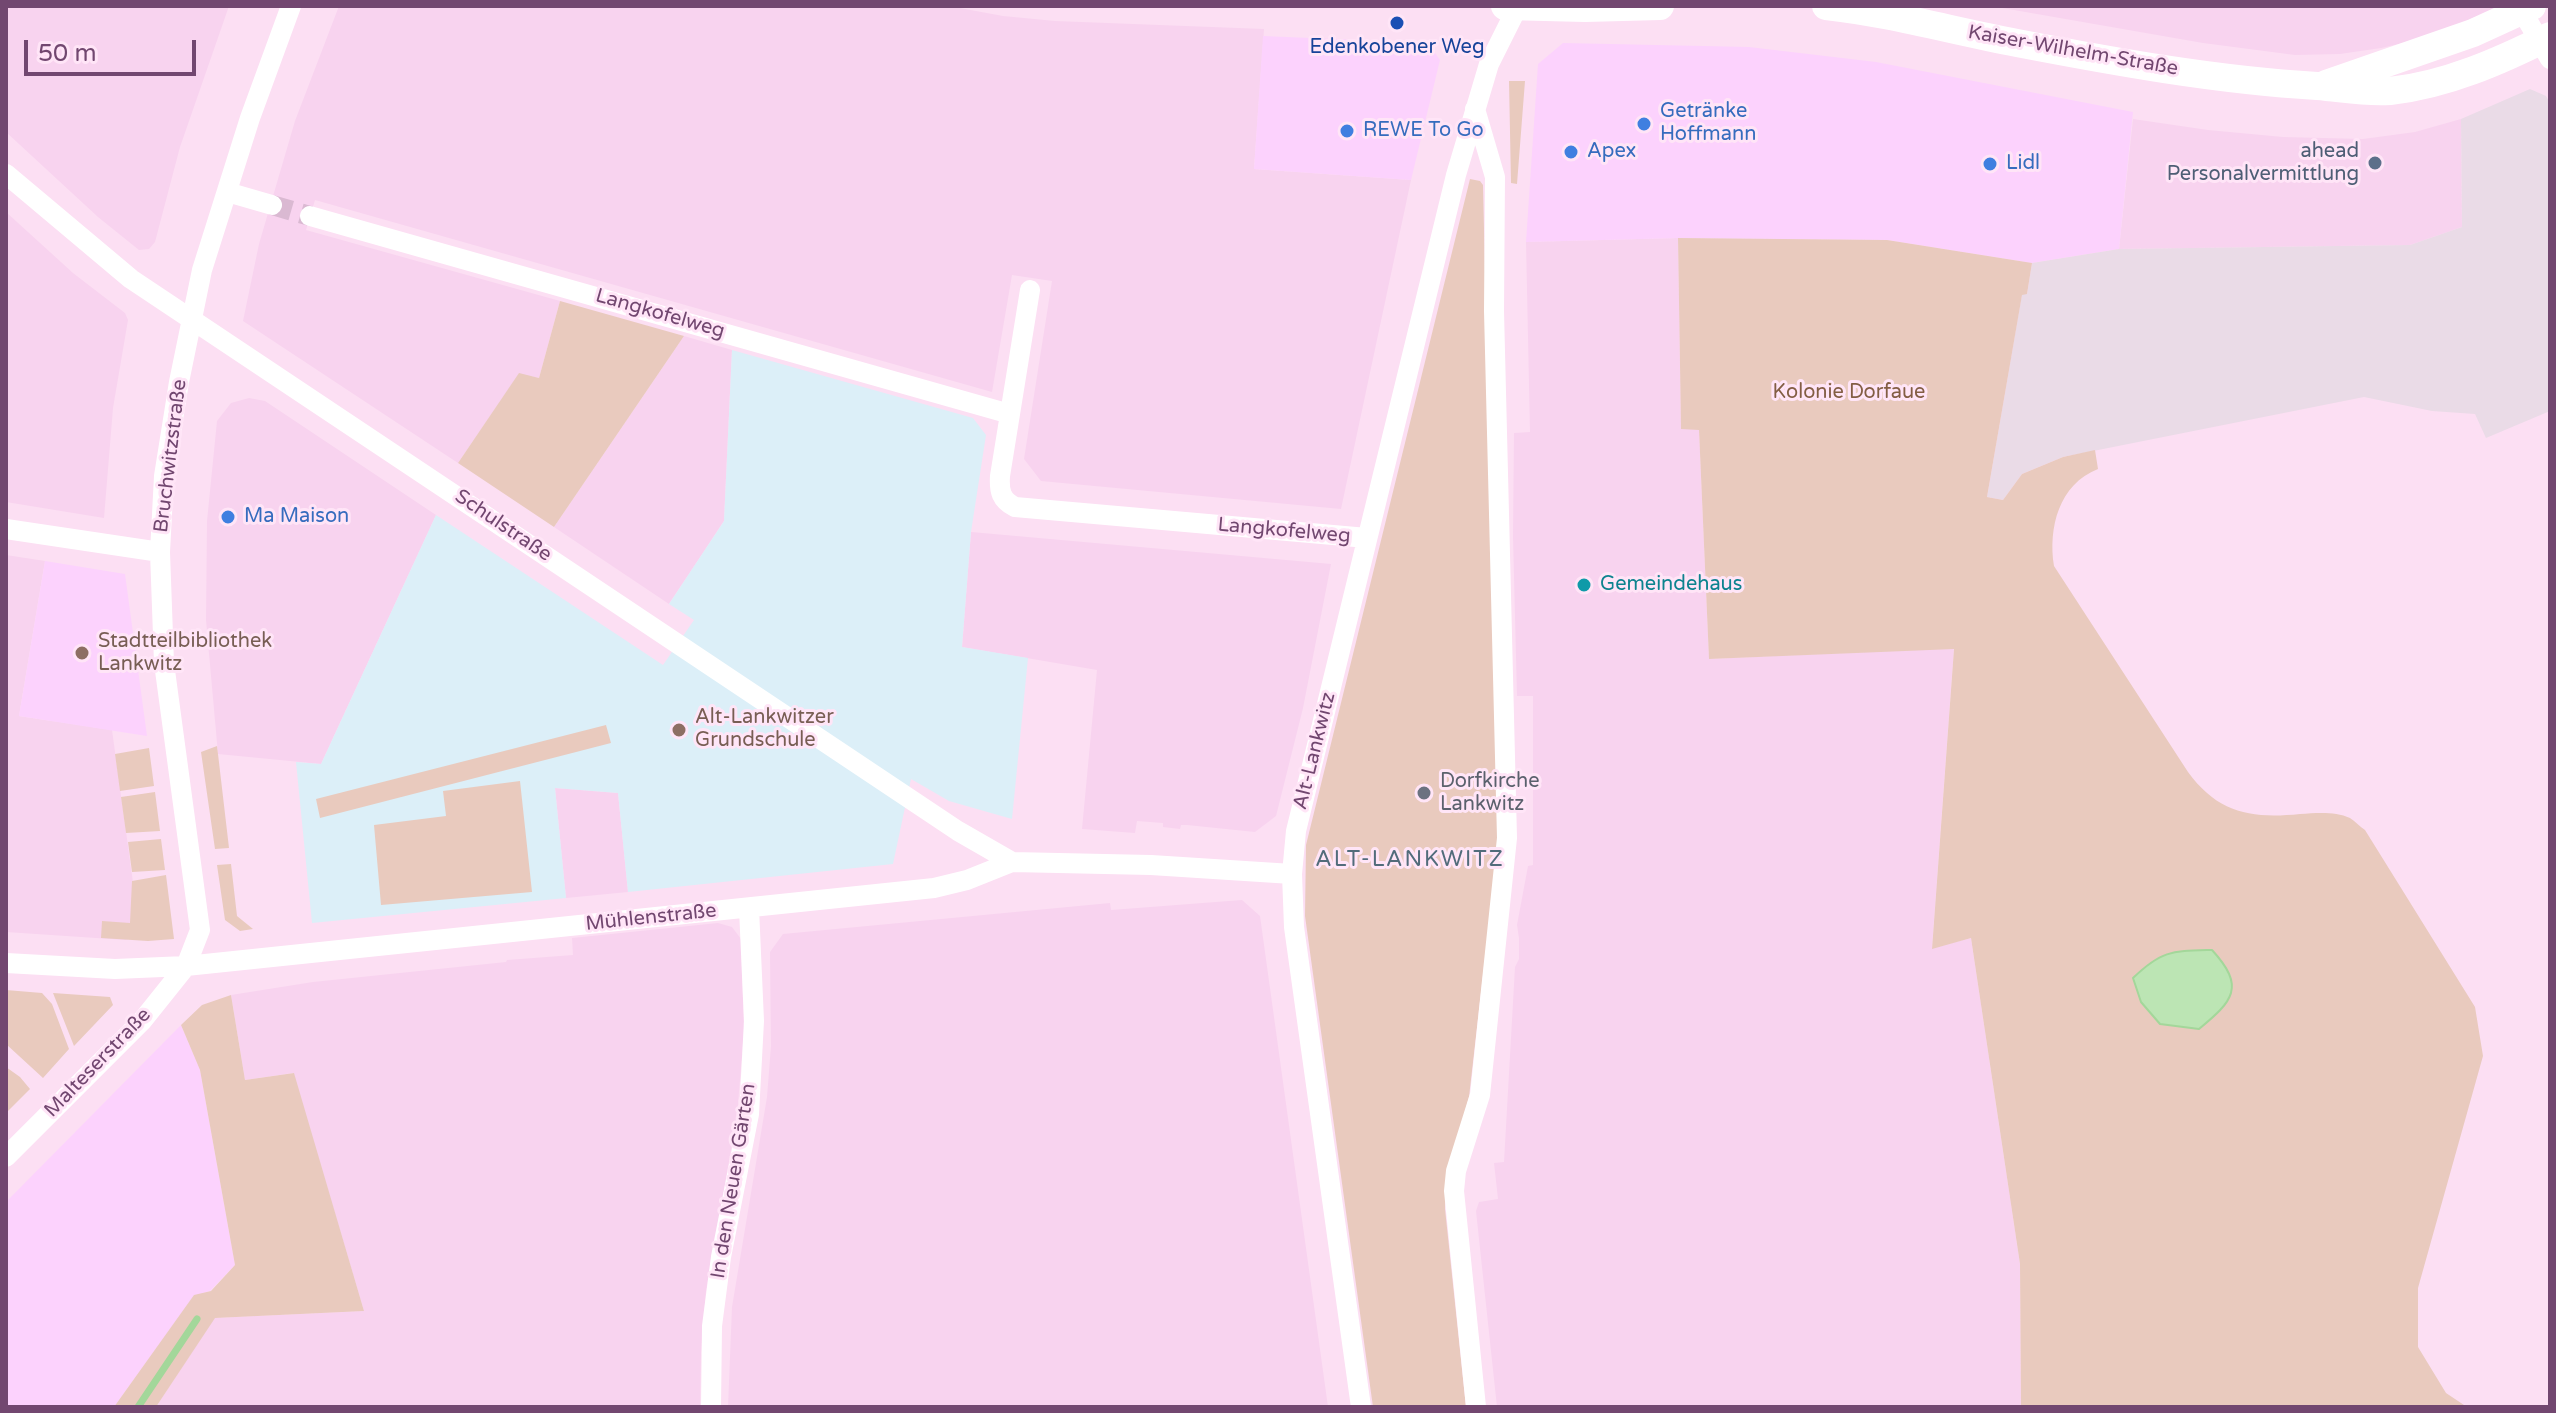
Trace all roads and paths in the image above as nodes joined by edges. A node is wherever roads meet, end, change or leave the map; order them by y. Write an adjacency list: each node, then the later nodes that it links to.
1 (291, 6): 11 (street, Bruchwitzstraße)
2 (1505, 6): 3 (main road)
3 (1518, 6): 4 (main road); 9 (street, Alt-Lankwitz)
4 (1660, 6)
5 (1826, 6): 8 (main road, Kaiser-Wilhelm-Straße)
6 (2527, 8): 7 (street, Kaiser-Wilhelm-Straße); 8 (main road, Kaiser-Wilhelm-Straße)
7 (2547, 45): 8 (main road, Kaiser-Wilhelm-Straße)
8 (2321, 86)
9 (1475, 109): 18 (street, Alt-Lankwitz); 28 (street)
10 (6, 174): 15 (street, Schulstraße)
11 (227, 192): 12 (street); 15 (street, Bruchwitzstraße)
12 (272, 205)
13 (310, 216): 16 (street, Langkofelweg)
14 (1030, 290): 16 (street, Langkofelweg)
15 (191, 320): 19 (street, Bruchwitzstraße); 20 (street, Schulstraße)
16 (1010, 414): 18 (street, Langkofelweg)
17 (6, 529): 19 (street)
18 (1367, 538): 21 (street, Alt-Lankwitz)
19 (160, 552): 24 (street, Bruchwitzstraße)
20 (1012, 862): 21 (street, Mühlenstraße); 22 (street, Mühlenstraße)
21 (1292, 874): 27 (street, Alt-Lankwitz)
22 (749, 908): 24 (street, Mühlenstraße); 26 (street, In den Neuen Gärten)
23 (6, 963): 24 (street, Mühlenstraße)
24 (186, 966): 25 (street, Malteserstraße)
25 (6, 1157)
26 (711, 1407)
27 (1361, 1407)
28 (1476, 1407)

